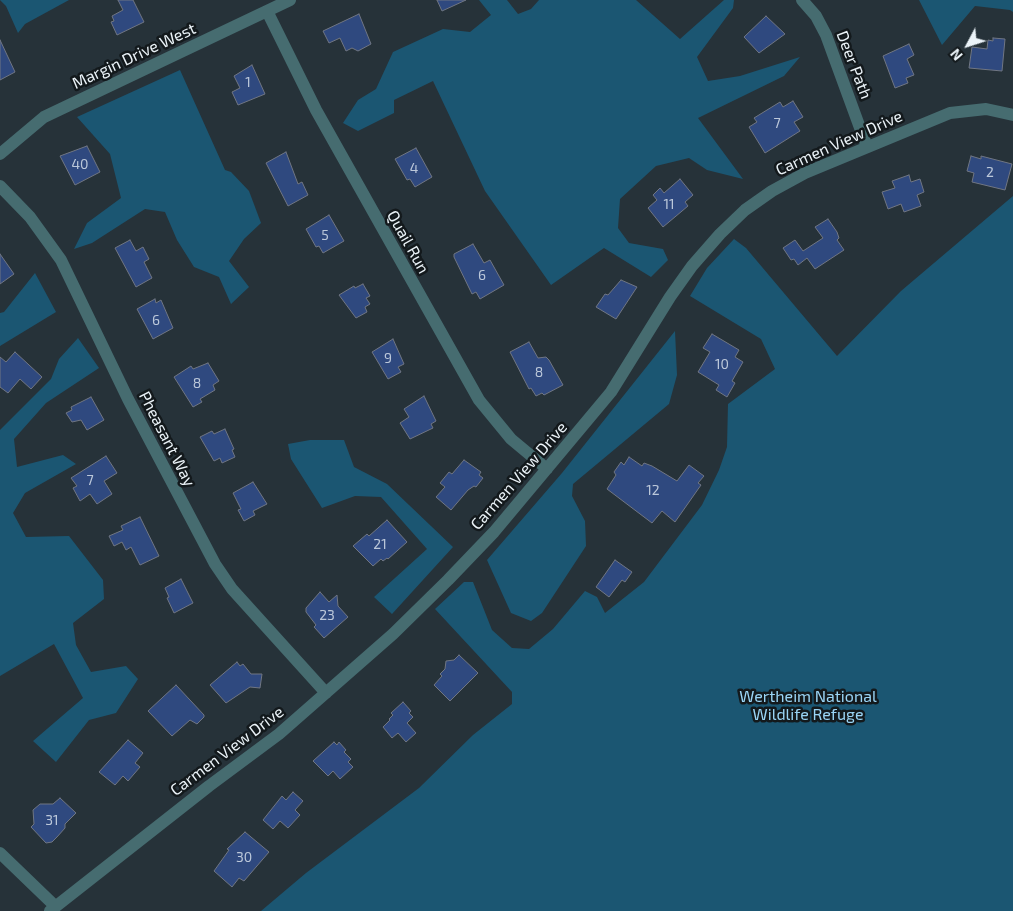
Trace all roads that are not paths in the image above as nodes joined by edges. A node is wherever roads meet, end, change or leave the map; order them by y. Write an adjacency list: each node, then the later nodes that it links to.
1 (290, 0): 3 (street, Margin Drive West)
2 (802, 0): 5 (street, Deer Path)
3 (267, 11): 6 (street, Margin Drive West); 8 (street, Quail Run)
4 (1013, 116): 5 (street, Carmen View Drive)
5 (867, 146): 8 (street, Carmen View Drive)
6 (0, 154)
7 (0, 186): 9 (street, Pheasant Way)
8 (547, 469): 9 (street, Carmen View Drive)
9 (326, 693): 11 (street, Carmen View Drive)
10 (0, 853): 11 (street)
11 (52, 909)

